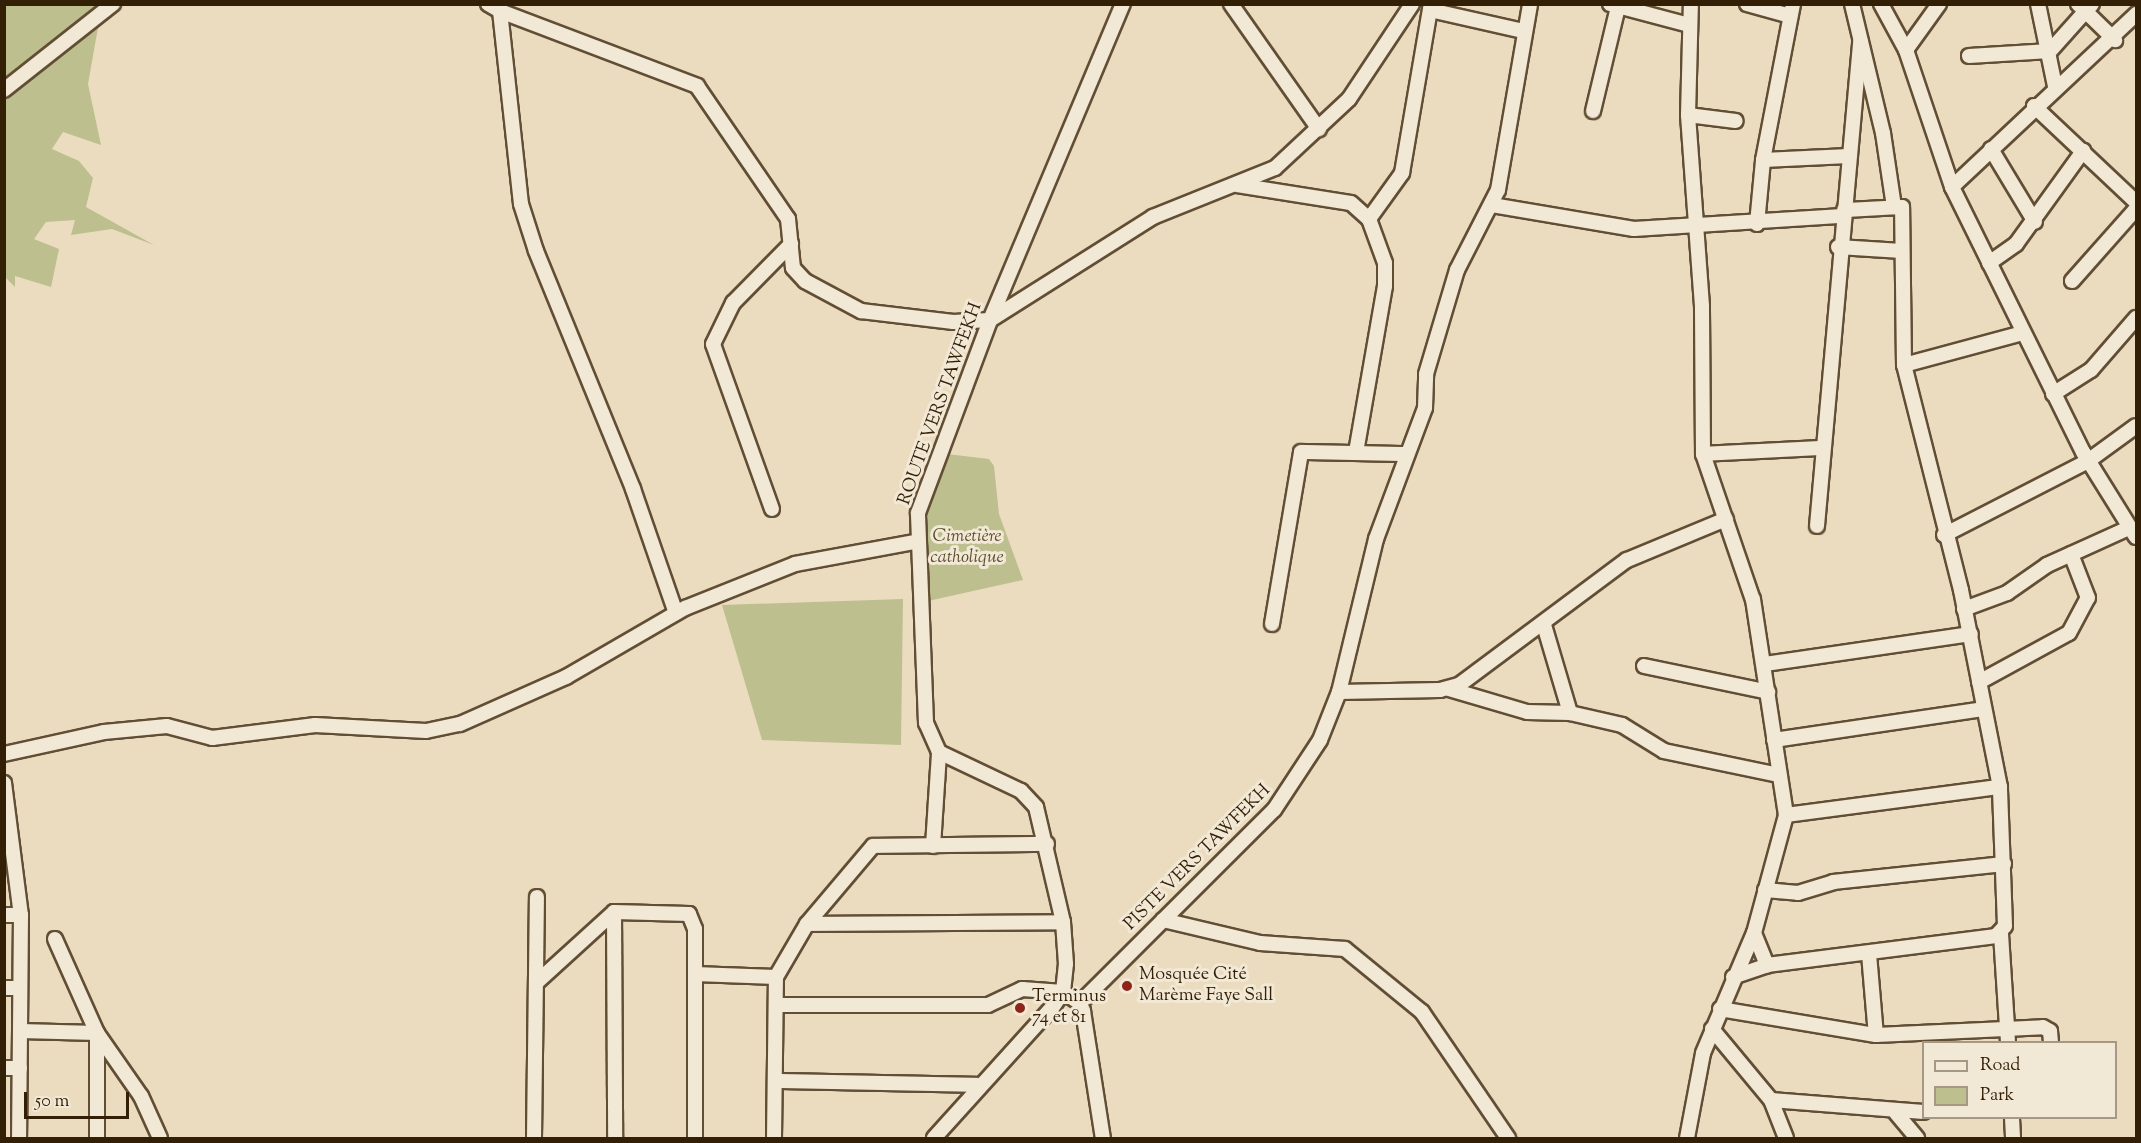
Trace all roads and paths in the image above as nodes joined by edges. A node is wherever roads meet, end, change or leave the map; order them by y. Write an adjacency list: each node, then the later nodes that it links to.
1 (113, 4): 26 (street)
2 (1124, 4): 53 (street, ROUTE VERS TAWFEKH)
3 (1231, 4): 31 (street)
4 (1412, 4): 31 (street)
5 (1530, 4): 19 (street, PISTE VERS TAWFEKH)
6 (1691, 4): 18 (street)
7 (1747, 4): 16 (street)
8 (1852, 4): 21 (street)
9 (1881, 4): 22 (street)
10 (1939, 4): 22 (street)
11 (2038, 4): 23 (street)
12 (1614, 6): 18 (street); 28 (street)
13 (1431, 7): 19 (street); 43 (street)
14 (2085, 7): 20 (street); 23 (street)
15 (494, 8): 47 (street); 71 (street)
16 (1792, 10): 35 (street)
17 (2136, 14): 20 (street)
18 (1689, 24): 29 (street)
19 (1523, 31): 39 (street, PISTE VERS TAWFEKH)
20 (2115, 40): 25 (street)
21 (1860, 41): 34 (street); 40 (street)
22 (1905, 51): 37 (street)
23 (2050, 51): 24 (street); 25 (street)
24 (1968, 56)
25 (2055, 86): 27 (street)
26 (4, 90)
27 (2034, 106): 32 (street); 33 (street)
28 (1593, 111)
29 (1688, 115): 30 (street); 46 (street)
30 (1736, 121)
31 (1319, 129): 36 (street)
32 (1990, 149): 37 (street); 44 (street)
33 (2083, 151): 38 (street); 44 (street)
34 (1849, 156): 35 (street); 42 (street)
35 (1763, 160): 45 (street)
36 (1235, 185): 43 (street); 53 (street)
37 (1952, 187): 50 (street)
38 (2136, 202)
39 (1492, 205): 46 (street); 60 (street, PISTE VERS TAWFEKH)
40 (1894, 207): 42 (street); 49 (street)
41 (2136, 209): 51 (street)
42 (1844, 213): 45 (street); 48 (street)
43 (1369, 219): 59 (street)
44 (2035, 222): 50 (street)
45 (1757, 224): 46 (street)
46 (1695, 227): 61 (street)
47 (791, 244): 53 (street); 63 (street)
48 (1838, 248): 49 (street); 58 (street)
49 (1902, 251): 55 (street)
50 (1989, 263): 54 (street)
51 (2072, 281)
52 (2136, 318): 56 (street)
53 (990, 320): 68 (street, ROUTE VERS TAWFEKH)
54 (2023, 333): 55 (street); 56 (street)
55 (1904, 365): 67 (street)
56 (2053, 394): 62 (street)
57 (2136, 426): 62 (street)
58 (1823, 448): 61 (street); 65 (street)
59 (1356, 453): 60 (street); 72 (street)
60 (1407, 454): 79 (street, PISTE VERS TAWFEKH)
61 (1703, 454): 64 (street)
62 (2088, 460): 66 (street); 67 (street)
63 (772, 509)
64 (1726, 519): 73 (street); 75 (street)
65 (1817, 526)
66 (2132, 533): 69 (street)
67 (1944, 536): 70 (street)
68 (915, 542): 71 (street); 84 (street, ROUTE VERS TAWFEKH)
69 (2071, 554): 70 (street); 77 (street)
70 (1964, 609): 74 (street)
71 (676, 613): 85 (street)
72 (1272, 624)
73 (1544, 625): 78 (street); 82 (street)
74 (1971, 634): 75 (street); 77 (street)
75 (1765, 664): 80 (street)
76 (1644, 666): 80 (street)
77 (1979, 682): 81 (street)
78 (1449, 689): 79 (street); 82 (street)
79 (1339, 692): 98 (street, PISTE VERS TAWFEKH)
80 (1768, 692): 83 (street)
81 (1983, 709): 83 (street); 88 (street)
82 (1570, 713): 86 (street)
83 (1774, 740): 86 (street)
84 (939, 752): 90 (street); 91 (street)
85 (4, 754)
86 (1779, 775): 89 (street)
87 (4, 783): 97 (street)
88 (2001, 787): 89 (street); 92 (street)
89 (1786, 815): 93 (street)
90 (1047, 844): 91 (street); 99 (street)
91 (933, 846): 100 (street)
92 (2004, 864): 93 (street); 102 (street)
93 (1765, 890): 101 (street)
94 (537, 897): 109 (street)
95 (614, 912): 106 (street); 109 (street); 135 (street)
96 (4, 915): 97 (street)
97 (21, 915): 111 (street)
98 (1163, 920): 113 (street, PISTE VERS TAWFEKH); 140 (street)
99 (1063, 922): 100 (street); 112 (street)
100 (807, 924): 107 (street)
101 (1754, 933): 105 (street); 108 (street)
102 (2001, 934): 104 (street); 116 (street)
103 (56, 939): 119 (street)
104 (1869, 954): 105 (street); 120 (street)
105 (1767, 965): 108 (street)
106 (695, 974): 107 (street); 136 (street)
107 (776, 976): 114 (street)
108 (1733, 977): 115 (street)
109 (536, 983): 134 (street)
110 (4, 988): 111 (street)
111 (20, 988): 118 (street)
112 (1063, 992): 113 (street); 114 (street); 126 (street)
113 (1080, 1003): 139 (street)
114 (776, 1005): 125 (street)
115 (1720, 1009): 117 (street); 120 (street)
116 (2007, 1027): 120 (street); 121 (street); 122 (street)
117 (1712, 1029): 127 (street); 141 (street)
118 (20, 1031): 119 (street); 124 (street)
119 (97, 1033): 132 (street); 133 (street)
120 (1876, 1035)
121 (2008, 1041)
122 (2051, 1041)
123 (4, 1068): 124 (street)
124 (20, 1068): 131 (street)
125 (776, 1081): 126 (street); 137 (street)
126 (977, 1085): 138 (street)
127 (1771, 1100): 129 (street); 142 (street)
128 (1922, 1112): 129 (street)
129 (1896, 1113): 143 (street)
130 (2012, 1119): 144 (street)
131 (19, 1138)
132 (97, 1138)
133 (160, 1138)
134 (534, 1138)
135 (615, 1138)
136 (695, 1138)
137 (774, 1138)
138 (934, 1138)
139 (1103, 1138)
140 (1508, 1138)
141 (1688, 1138)
142 (1786, 1138)
143 (1917, 1138)
144 (2013, 1138)

